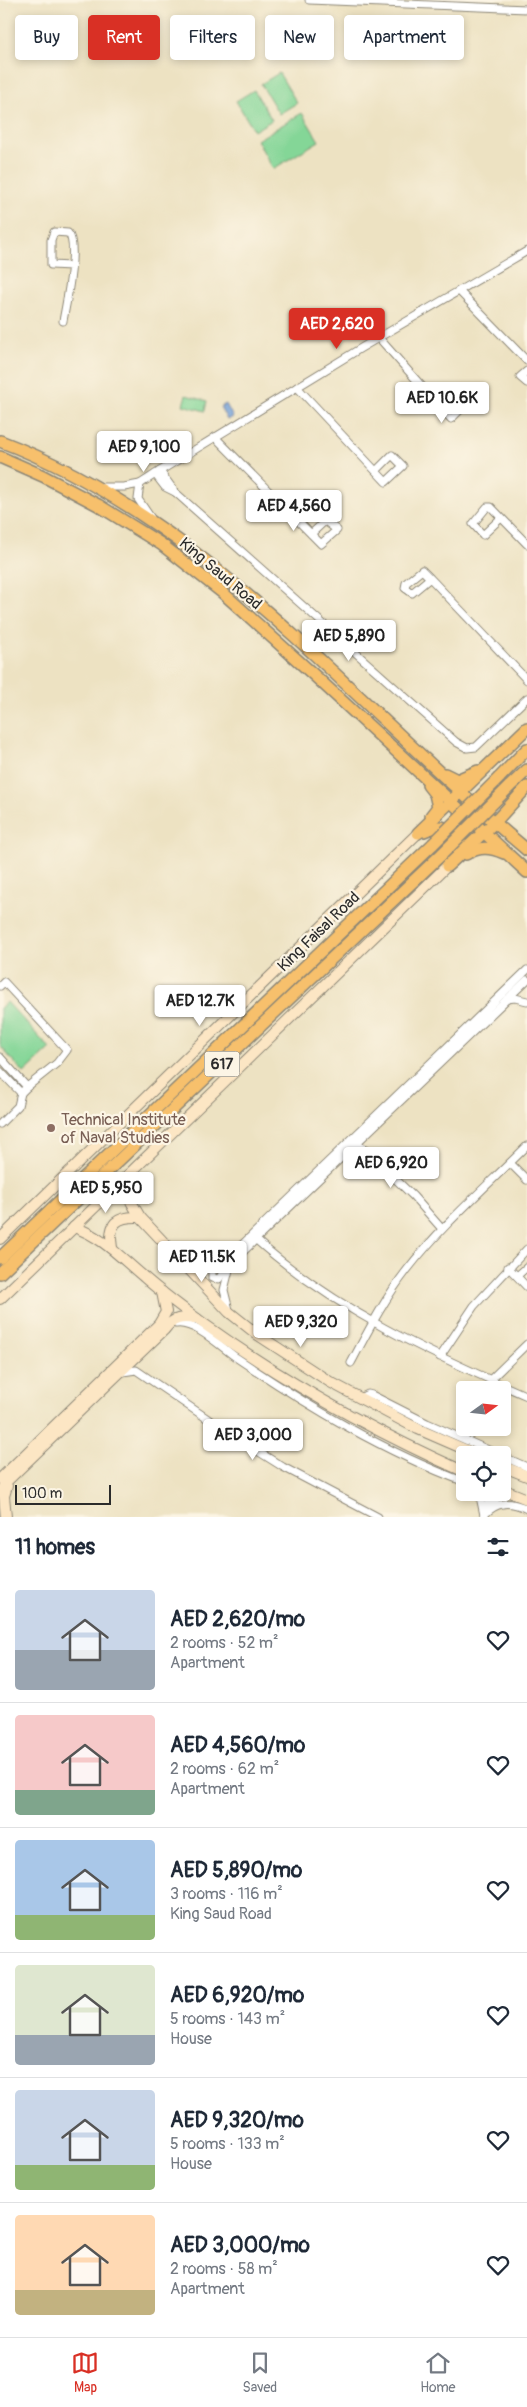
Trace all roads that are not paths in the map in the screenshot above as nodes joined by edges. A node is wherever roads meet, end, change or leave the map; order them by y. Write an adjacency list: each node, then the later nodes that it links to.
1 (309, 0): 2 (street)
2 (527, 9)
3 (527, 252): 5 (street)
4 (70, 266): 4 (street); 6 (street)
5 (459, 291): 7 (street); 8 (street)
6 (63, 321)
7 (378, 338): 11 (street); 12 (street)
8 (527, 360)
9 (527, 371): 10 (street)
10 (527, 383)
11 (297, 387): 13 (street); 16 (street)
12 (442, 408)
13 (215, 437): 17 (street); 22 (street)
14 (0, 441): 19 (main road, King Saud Road)
15 (0, 457): 31 (main road, King Saud Road)
16 (376, 471)
17 (158, 472): 18 (street); 26 (street)
18 (140, 484): 19 (street); 21 (street)
19 (95, 487): 21 (main road, King Saud Road)
20 (501, 518): 23 (street)
21 (153, 521): 29 (main road, King Saud Road)
22 (311, 534)
23 (527, 544)
24 (430, 578): 25 (street)
25 (527, 680)
26 (527, 698)
27 (527, 728): 30 (main road)
28 (527, 749): 68 (main road, King Faisal Road / 617, bridge)
29 (426, 759): 30 (main road); 34 (main road, King Saud Road)
30 (495, 761): 33 (main road); 34 (main road)
31 (414, 768): 35 (main road, King Saud Road); 39 (main road)
32 (527, 770): 73 (main road, King Faisal Road / 617, bridge)
33 (524, 790): 36 (main road)
34 (461, 792): 35 (main road); 37 (main road, King Saud Road)
35 (452, 801): 38 (main road, King Saud Road); 39 (main road)
36 (511, 804): 37 (main road); 40 (main road)
37 (495, 822): 38 (main road); 40 (main road, King Saud Road)
38 (485, 832): 41 (main road, King Saud Road); 42 (main road)
39 (418, 833): 42 (main road); 63 (main road)
40 (525, 848)
41 (511, 856): 42 (main road); 43 (main road, King Saud Road)
42 (447, 866): 57 (main road)
43 (527, 872)
44 (527, 970): 54 (street)
45 (526, 981): 47 (street); 48 (street)
46 (0, 986): 51 (street)
47 (507, 1000): 48 (street); 54 (street)
48 (527, 1001)
49 (0, 1057): 51 (street)
50 (0, 1071): 52 (street)
51 (27, 1087): 52 (street)
52 (21, 1093): 53 (street)
53 (0, 1124)
54 (355, 1140): 61 (street); 62 (street); 64 (street)
55 (527, 1146): 56 (street)
56 (510, 1163): 58 (street); 61 (street)
57 (123, 1180): 59 (main road); 60 (main road)
58 (527, 1180)
59 (140, 1217): 65 (main road); 66 (main road)
60 (74, 1226): 65 (main road); 77 (main road)
61 (442, 1229): 80 (street)
62 (251, 1235): 64 (street); 69 (street)
63 (0, 1239)
64 (257, 1240): 70 (street); 80 (street)
65 (112, 1248): 76 (main road)
66 (170, 1249): 69 (street); 78 (main road)
67 (527, 1249): 71 (street)
68 (0, 1258)
69 (226, 1259): 70 (street); 70 (street)
70 (231, 1264): 78 (street)
71 (508, 1267): 74 (street); 84 (street)
72 (527, 1267): 74 (street)
73 (0, 1273)
74 (517, 1276): 75 (street)
75 (527, 1287)
76 (162, 1292): 79 (main road); 96 (main road)
77 (0, 1299)
78 (231, 1314): 90 (main road)
79 (197, 1319): 81 (main road); 95 (main road)
80 (374, 1321): 84 (street); 85 (street)
81 (164, 1330): 83 (main road); 100 (street)
82 (527, 1344): 88 (street)
83 (141, 1352): 86 (main road); 87 (street)
84 (440, 1357): 88 (street)
85 (351, 1362)
86 (120, 1373): 87 (street); 96 (main road)
87 (146, 1376): 111 (street)
88 (490, 1380): 89 (street)
89 (527, 1396)
90 (360, 1398): 91 (main road); 92 (street)
91 (457, 1446)
92 (479, 1446)
93 (511, 1460): 94 (street)
94 (527, 1467)
95 (456, 1468)
96 (14, 1470): 98 (main road); 101 (main road); 102 (main road); 110 (main road)
97 (511, 1470): 99 (main road)
98 (0, 1475)
99 (527, 1476)
100 (456, 1478)
101 (0, 1480)
102 (0, 1492)
103 (511, 1492): 104 (main road)
104 (527, 1500)
105 (481, 1501): 109 (street)
106 (487, 1501): 109 (street)
107 (493, 1501): 109 (street)
108 (527, 1509): 109 (street)
109 (485, 1514)
110 (6, 1517)
111 (378, 1517)

